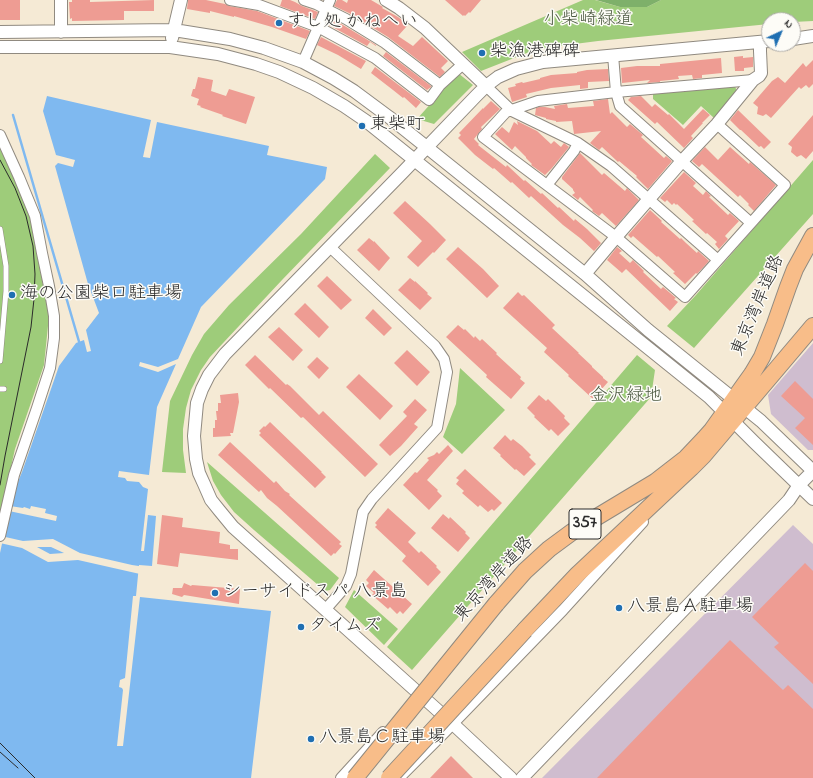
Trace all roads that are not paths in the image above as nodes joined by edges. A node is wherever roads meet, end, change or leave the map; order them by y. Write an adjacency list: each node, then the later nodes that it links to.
1 (61, 0): 10 (street)
2 (181, 0): 8 (street)
3 (230, 0): 7 (street)
4 (304, 0): 6 (street)
5 (386, 0): 21 (street)
6 (328, 5): 7 (street); 14 (street)
7 (318, 27): 19 (street); 20 (street)
8 (174, 30): 10 (street); 16 (street); 20 (street)
9 (0, 32): 10 (street)
10 (61, 32)
11 (813, 36): 12 (street)
12 (801, 37)
13 (761, 42): 18 (street)
14 (385, 43): 19 (street); 23 (street)
15 (0, 47): 16 (street)
16 (170, 47): 31 (street)
17 (761, 50): 22 (street)
18 (613, 55): 24 (street); 25 (street)
19 (375, 58): 23 (street)
20 (303, 62): 30 (street)
21 (463, 64): 23 (street); 24 (street)
22 (753, 80): 25 (street); 27 (street)
23 (440, 85)
24 (486, 86): 26 (street); 30 (street)
25 (616, 92): 26 (street); 32 (street)
26 (512, 111): 29 (street); 33 (street)
27 (717, 124): 32 (street); 35 (street)
28 (0, 135): 52 (street)
29 (578, 143): 33 (street); 34 (street)
30 (427, 147): 31 (street); 41 (street)
31 (415, 160): 39 (street); 47 (street)
32 (682, 161): 34 (street); 35 (street)
33 (547, 185): 38 (street)
34 (649, 199): 38 (street); 40 (street)
35 (751, 223): 40 (street)
36 (0, 229): 43 (lane)
37 (813, 236): 46 (highway, 東京湾岸道路 / 357)
38 (616, 237): 40 (street); 41 (street)
39 (330, 247): 53 (street); 53 (street)
40 (718, 260)
41 (585, 274): 46 (street)
42 (0, 291): 43 (lane)
43 (6, 291): 45 (lane)
44 (813, 326): 46 (highway, 東京湾岸道路 / 357)
45 (0, 361)
46 (739, 403): 47 (highway, 東京湾岸道路 / 357); 49 (street)
47 (728, 417): 48 (highway, 東京湾岸道路 / 357); 50 (street); 57 (highway, 東京湾岸道路 / 357, bridge)
48 (691, 468): 55 (street); 58 (highway, 東京湾岸道路 / 357, bridge)
49 (813, 471): 50 (street)
50 (799, 485): 51 (street); 60 (street); 61 (street)
51 (813, 499)
52 (0, 536)
53 (325, 610): 54 (street)
54 (418, 693): 55 (street); 56 (street)
55 (453, 724): 59 (street); 60 (street)
56 (341, 778)
57 (355, 778)
58 (389, 778)
59 (399, 778)
60 (512, 778)
61 (522, 778)

